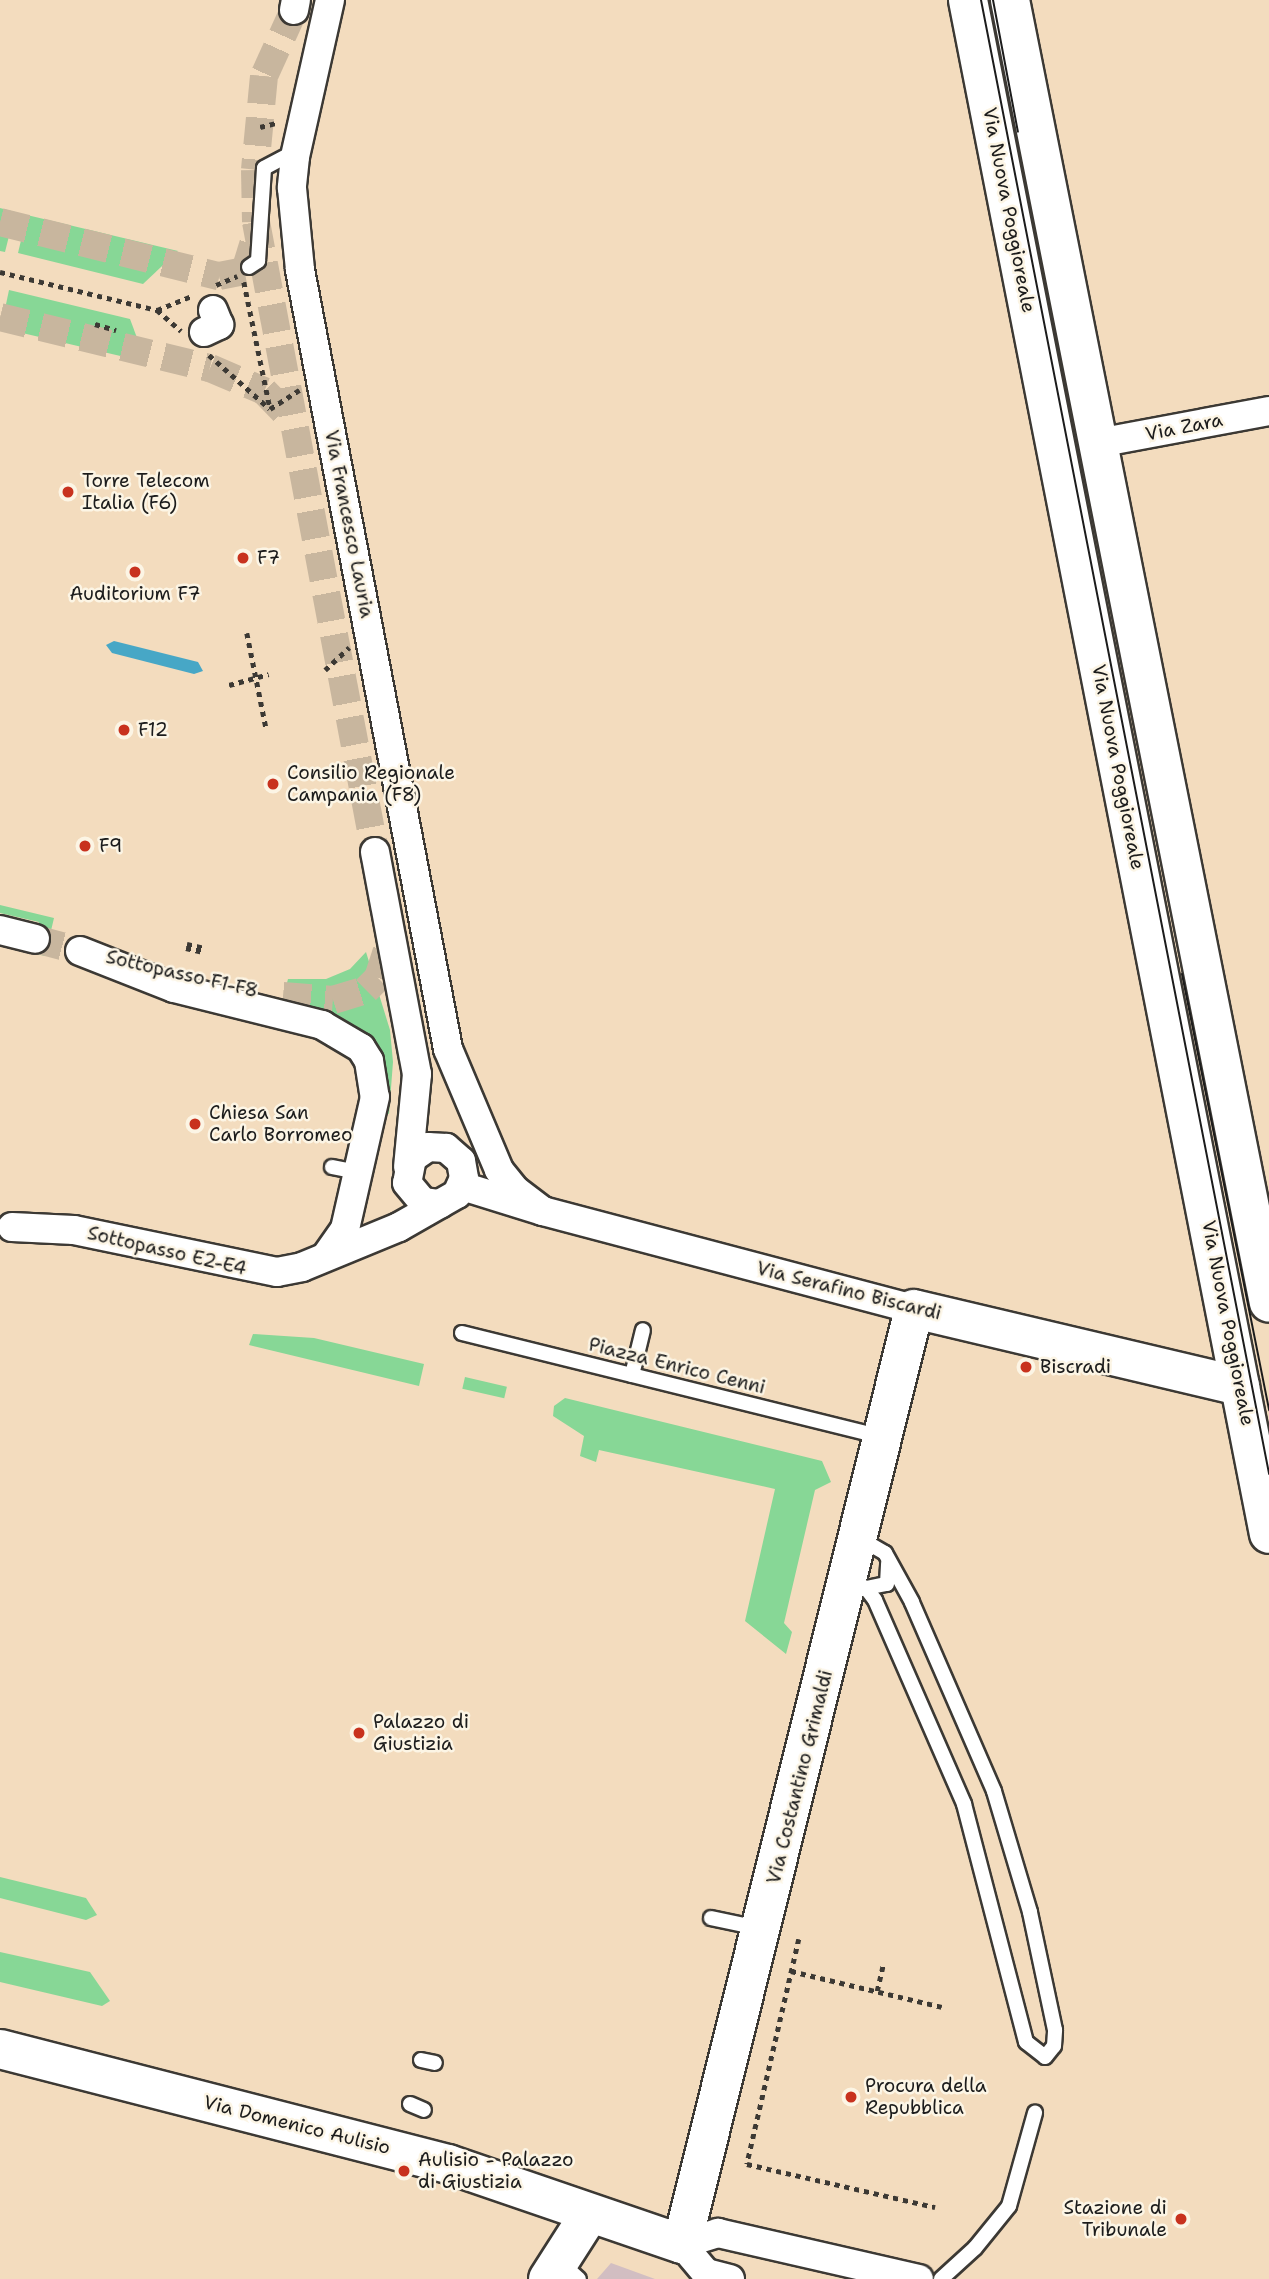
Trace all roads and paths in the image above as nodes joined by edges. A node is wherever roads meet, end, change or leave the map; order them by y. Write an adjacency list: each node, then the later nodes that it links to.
1 (330, 0): 6 (street, Via Francesco Lauria)
2 (968, 0): 40 (main road, Via Nuova Poggioreale)
3 (1010, 0): 14 (main road)
4 (286, 121): 5 (path)
5 (260, 127)
6 (296, 151): 7 (lane); 27 (street, Via Francesco Lauria)
7 (246, 271): 12 (path)
8 (0, 272): 12 (path)
9 (95, 324): 10 (path)
10 (116, 330)
11 (303, 387): 12 (path)
12 (270, 409)
13 (1269, 411): 14 (street, Via Zara)
14 (1098, 443): 35 (main road)
15 (247, 633): 20 (path, bridge)
16 (354, 642): 17 (path)
17 (325, 670)
18 (269, 674): 19 (path)
19 (229, 685)
20 (266, 727)
21 (375, 852): 28 (street)
22 (0, 930): 23 (street)
23 (34, 939)
24 (186, 946): 25 (path)
25 (204, 950)
26 (283, 996): 34 (street, Sottopasso F1-F8)
27 (477, 1117): 29 (street); 31 (street, Via Francesco Lauria)
28 (407, 1171): 29 (street); 30 (street); 33 (street)
29 (463, 1178): 30 (street); 31 (street, Via Serafino Biscardi)
30 (440, 1204): 33 (street, Sottopasso E2-E4)
31 (543, 1211): 36 (street, Via Serafino Biscardi)
32 (12, 1227): 34 (street, Sottopasso E2-E4)
33 (399, 1227): 34 (street, Sottopasso E2-E4)
34 (321, 1260)
35 (1268, 1294)
36 (914, 1309): 40 (main road, Via Serafino Biscardi); 41 (main road, Via Costantino Grimaldi)
37 (643, 1330): 39 (lane)
38 (463, 1333): 39 (lane, Piazza Enrico Cenni)
39 (632, 1375): 41 (lane, Piazza Enrico Cenni)
40 (1254, 1381): 42 (main road, Via Nuova Poggioreale)
41 (883, 1437): 43 (main road, Via Costantino Grimaldi)
42 (1269, 1534)
43 (872, 1545): 44 (main road, Via Costantino Grimaldi); 44 (lane)
44 (857, 1584): 46 (main road, Via Costantino Grimaldi)
45 (711, 1918): 46 (lane)
46 (781, 1934): 48 (path); 57 (main road, Via Costantino Grimaldi)
47 (883, 1965): 49 (path)
48 (791, 1971): 49 (path); 55 (path)
49 (877, 1991): 50 (path)
50 (942, 2007)
51 (0, 2049): 56 (main road, Via Domenico Aulisio)
52 (410, 2104): 53 (lane)
53 (424, 2110)
54 (1035, 2113): 61 (lane)
55 (935, 2207)
56 (589, 2215): 57 (main road, Via Domenico Aulisio); 58 (main road)
57 (682, 2244): 59 (street); 60 (street)
58 (563, 2274)
59 (730, 2279)
60 (919, 2279)
61 (941, 2279)

